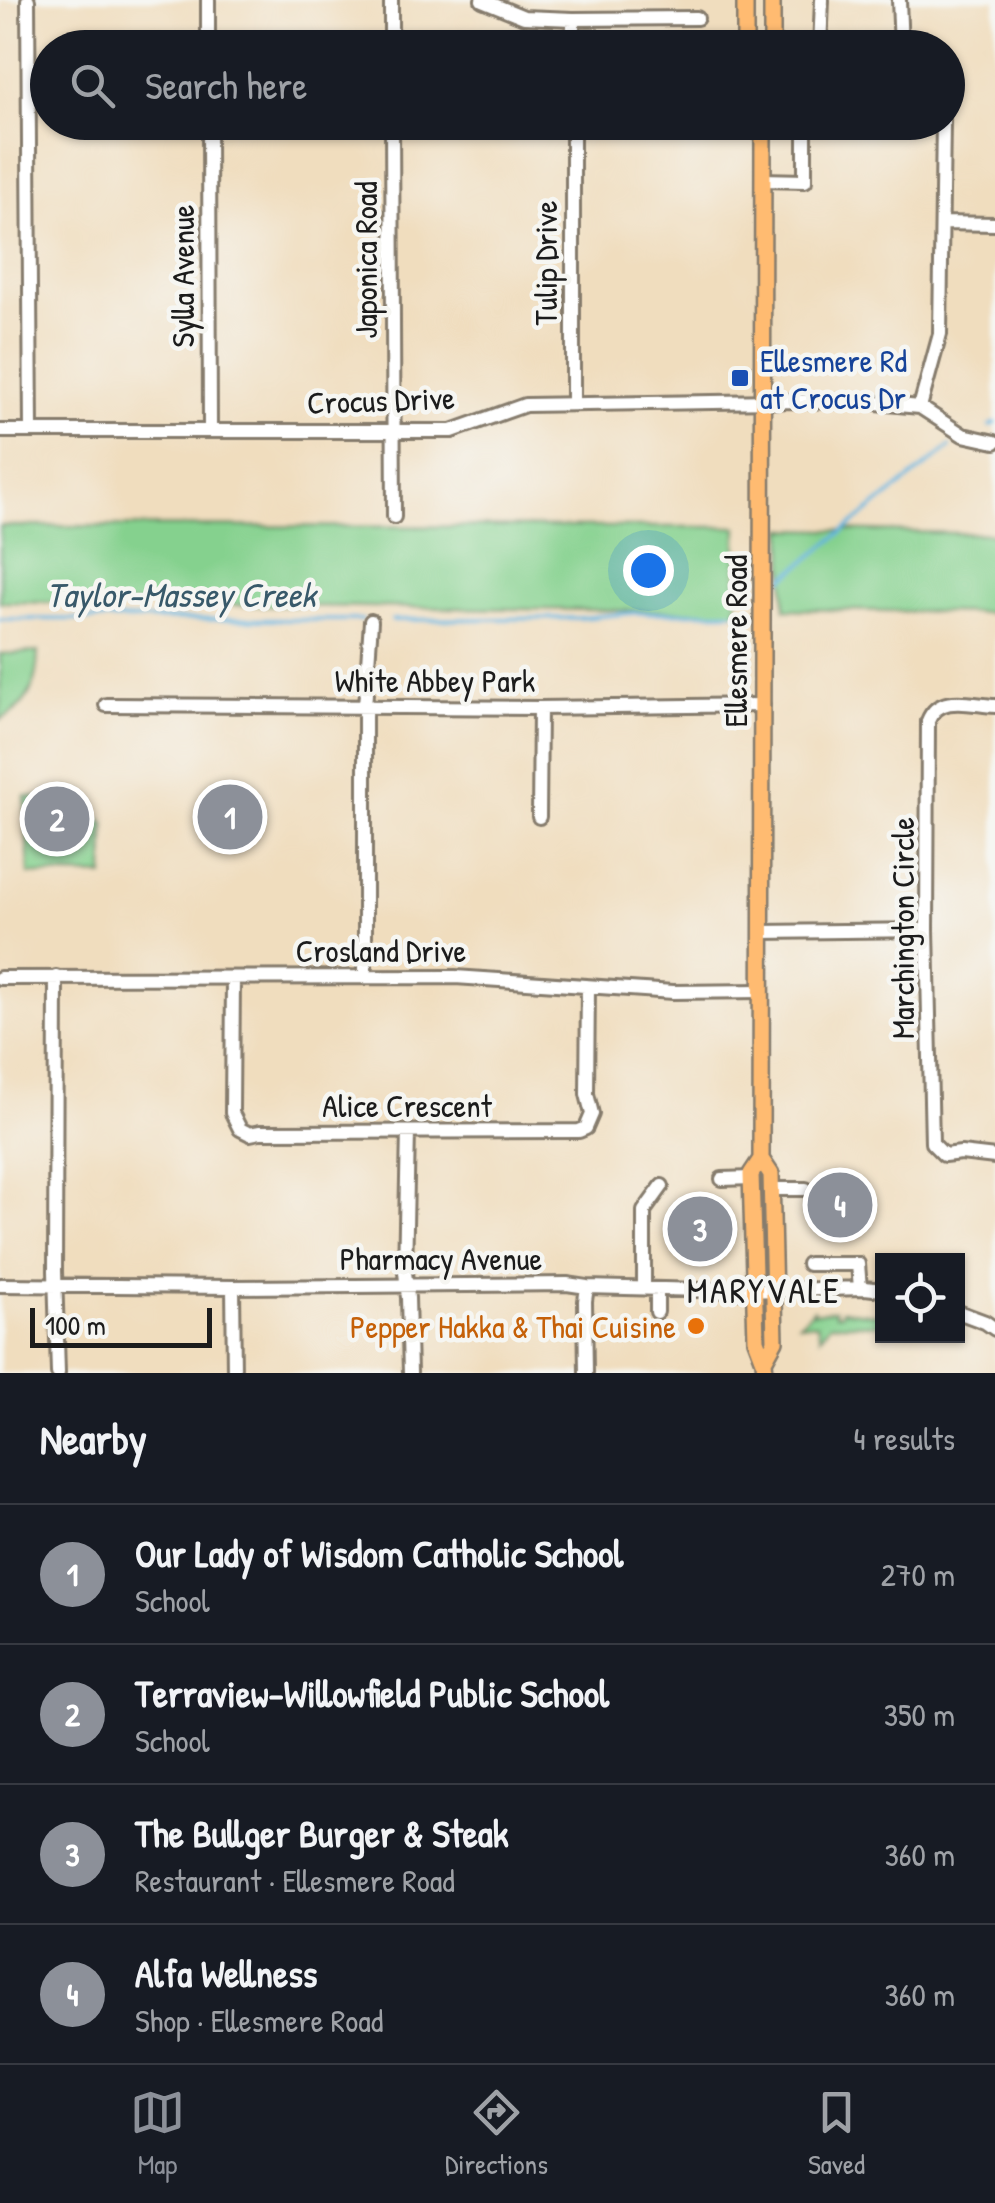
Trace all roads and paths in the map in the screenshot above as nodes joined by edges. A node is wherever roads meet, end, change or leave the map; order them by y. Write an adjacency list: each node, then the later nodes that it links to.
1 (28, 0): 31 (street)
2 (208, 0): 11 (street)
3 (390, 0): 12 (street)
4 (482, 0): 10 (street)
5 (744, 0): 14 (main road)
6 (772, 0): 15 (main road)
7 (822, 0): 16 (street)
8 (898, 0): 17 (street)
9 (697, 18): 10 (street)
10 (573, 20): 13 (street)
11 (208, 30)
12 (391, 30)
13 (573, 30)
14 (745, 30)
15 (772, 30)
16 (821, 30)
17 (900, 30)
18 (208, 140): 30 (street, Sylla Avenue)
19 (392, 140): 32 (street, Japonica Road)
20 (573, 140): 28 (street, Tulip Drive)
21 (762, 140): 24 (main road, Ellesmere Road)
22 (805, 140): 24 (street)
23 (942, 140): 25 (street)
24 (762, 180): 27 (main road, Ellesmere Road)
25 (942, 222): 26 (street); 29 (street)
26 (995, 224)
27 (761, 402): 28 (street, Crocus Drive); 29 (street, Crocus Drive); 38 (main road, Ellesmere Road)
28 (573, 403): 32 (street, Crocus Drive)
29 (920, 407): 34 (street)
30 (210, 430): 31 (street, Crocus Drive); 32 (street, Crocus Drive)
31 (31, 431): 33 (street, Crocus Drive)
32 (394, 431): 35 (street, Japonica Road)
33 (0, 432)
34 (995, 442)
35 (394, 517)
36 (371, 621): 40 (street)
37 (106, 705): 40 (street, White Abbey Park)
38 (763, 706): 41 (street, White Abbey Park); 44 (main road, Ellesmere Road)
39 (995, 706): 43 (street, Marchington Circle)
40 (365, 708): 41 (street, White Abbey Park); 46 (street)
41 (540, 708): 42 (street)
42 (538, 817)
43 (927, 930): 44 (street); 52 (street, Marchington Circle)
44 (761, 932): 50 (main road, Ellesmere Road)
45 (56, 976): 47 (street, Crosland Drive); 48 (street, Crosland Drive); 61 (street)
46 (365, 976): 48 (street, Crosland Drive); 49 (street, Crosland Drive)
47 (0, 978)
48 (233, 978): 51 (street, Alice Crescent)
49 (588, 987): 50 (street, Crosland Drive); 51 (street, Alice Crescent)
50 (762, 991): 53 (main road, Ellesmere Road)
51 (408, 1132): 62 (street)
52 (995, 1157)
53 (760, 1159): 54 (main road, Ellesmere Road); 57 (main road, Ellesmere Road)
54 (752, 1178): 55 (street); 68 (main road, Ellesmere Road)
55 (722, 1179)
56 (662, 1186): 65 (street)
57 (771, 1189): 58 (street); 69 (main road, Ellesmere Road)
58 (806, 1189)
59 (808, 1264): 66 (street)
60 (0, 1285): 61 (street, Pharmacy Avenue)
61 (56, 1286): 63 (street, Pharmacy Avenue); 74 (street)
62 (407, 1286): 63 (street, Pharmacy Avenue); 64 (street, Pharmacy Avenue); 76 (street)
63 (234, 1287): 75 (street)
64 (587, 1287): 65 (street, Pharmacy Avenue); 77 (street)
65 (650, 1288): 68 (street, Pharmacy Avenue); 70 (street)
66 (860, 1288): 67 (street, Pharmacy Avenue); 69 (street, Pharmacy Avenue)
67 (875, 1289)
68 (756, 1290): 69 (street, Pharmacy Avenue); 73 (main road, Ellesmere Road)
69 (774, 1290): 73 (main road, Ellesmere Road)
70 (658, 1312)
71 (965, 1315): 72 (street)
72 (995, 1329)
73 (765, 1367)
74 (58, 1373)
75 (234, 1373)
76 (410, 1373)
77 (586, 1373)

